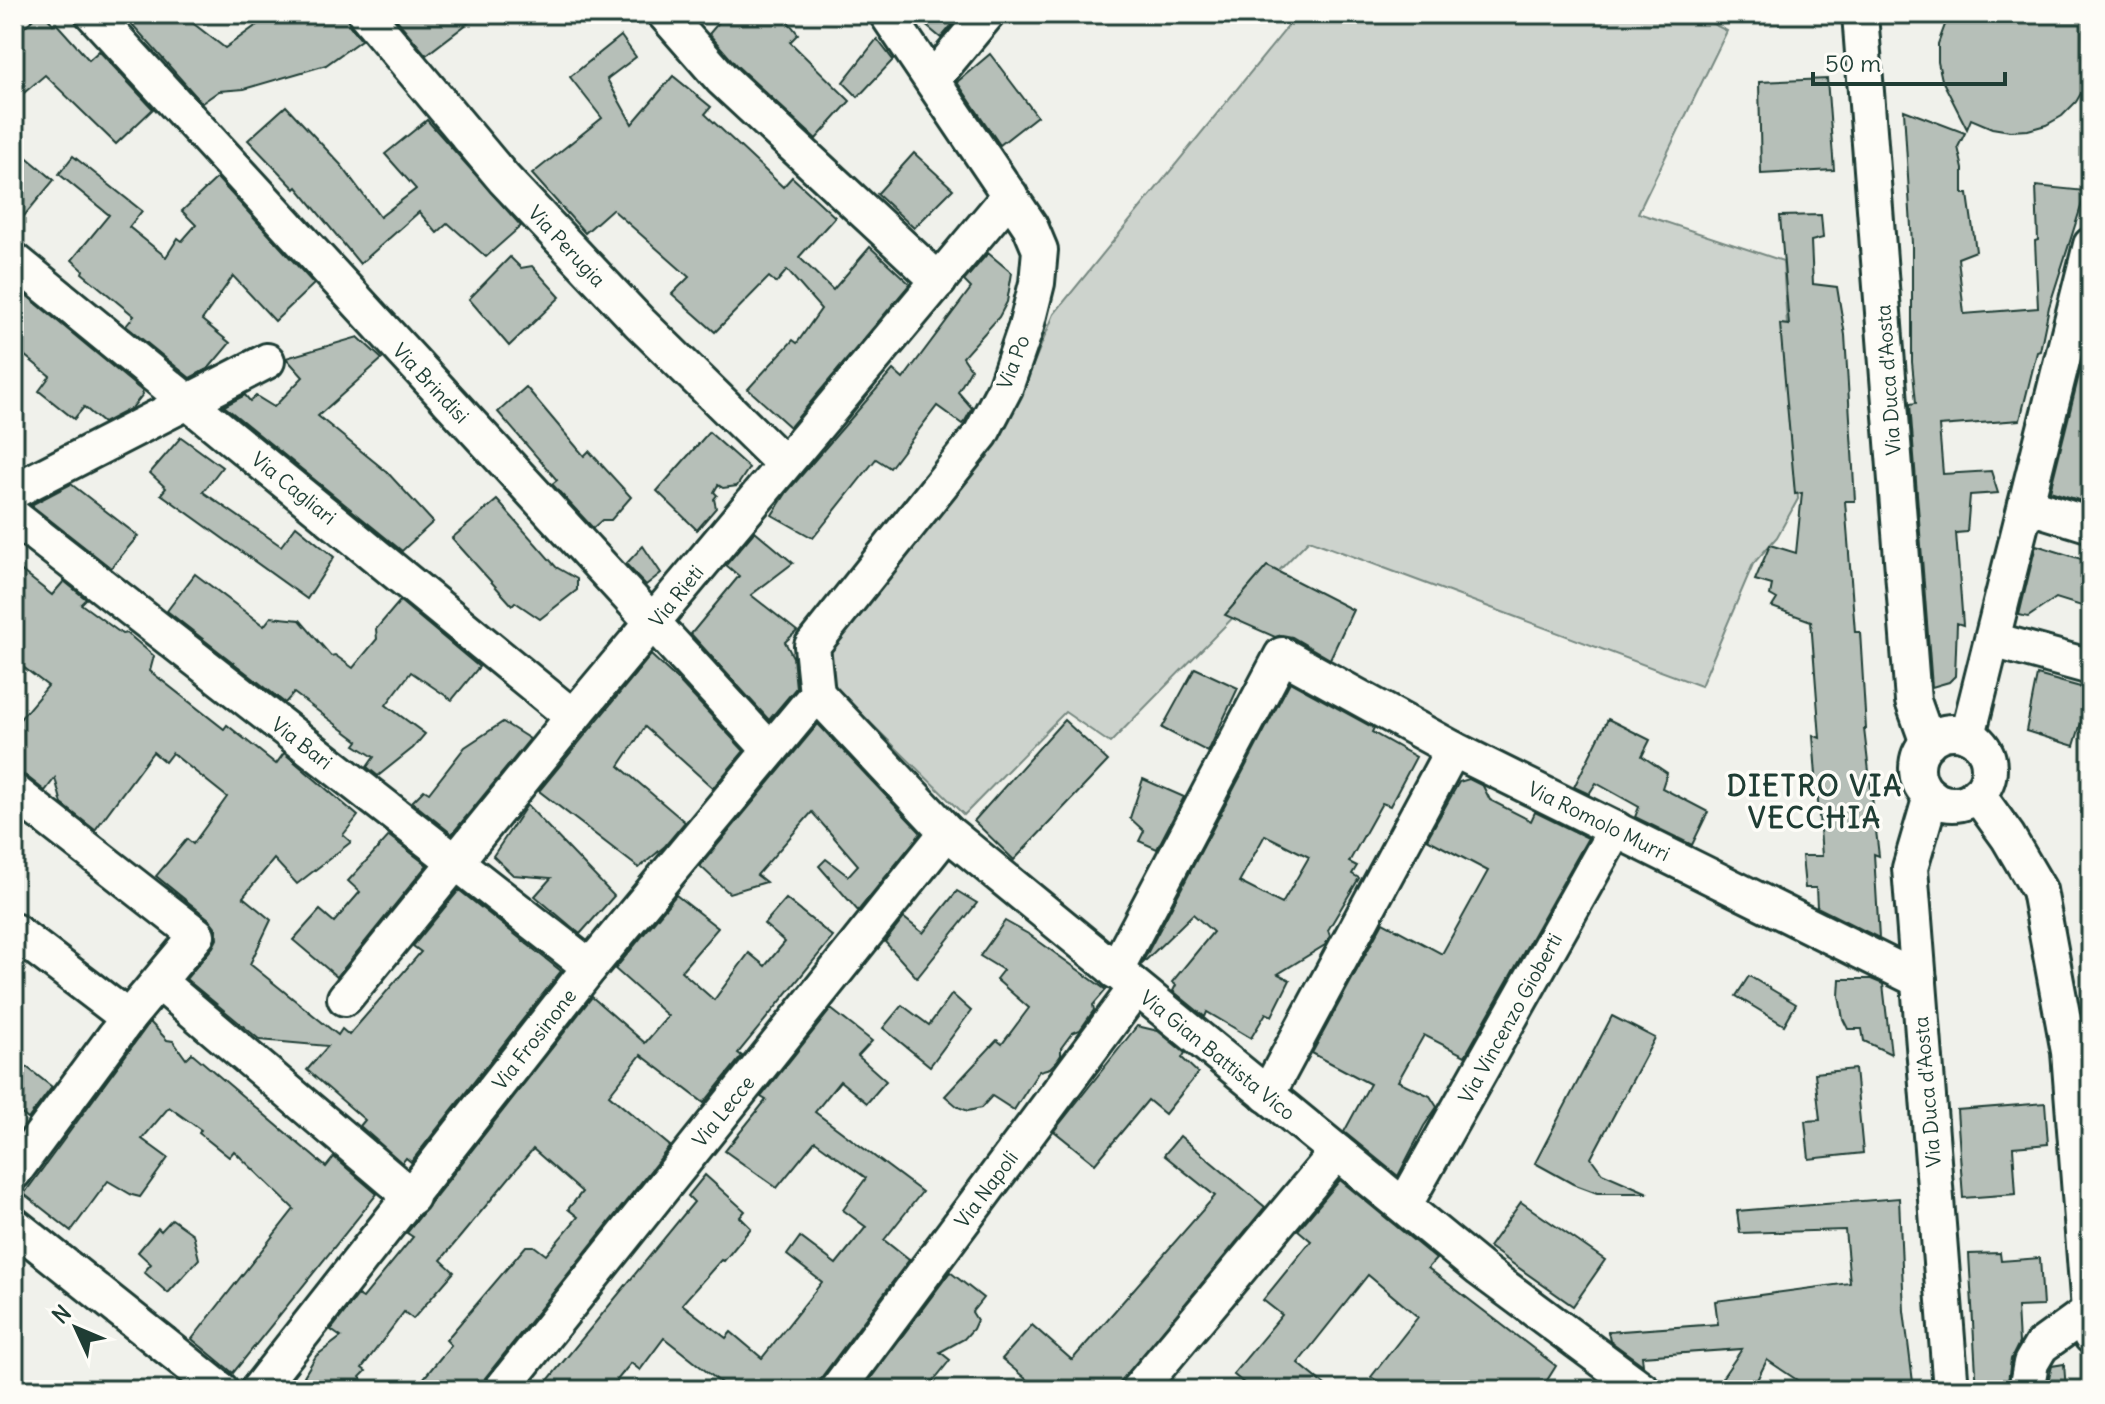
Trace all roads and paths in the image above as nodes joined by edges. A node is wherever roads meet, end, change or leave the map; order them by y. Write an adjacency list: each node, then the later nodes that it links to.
1 (93, 14): 20 (street, Via Brindisi)
2 (366, 14): 15 (street, Via Perugia)
3 (665, 14): 11 (street)
4 (887, 14): 7 (street, Via Po)
5 (987, 14): 7 (street)
6 (1860, 14): 27 (street, Via Duca d'Aosta)
7 (933, 79): 8 (street, Via Po)
8 (1010, 195): 11 (street, Via Rieti); 24 (street, Via Po)
9 (2091, 245): 12 (street)
10 (14, 260): 14 (street, Via Cagliari)
11 (939, 281): 15 (street, Via Rieti)
12 (2084, 303): 17 (street)
13 (267, 361): 14 (street)
14 (189, 402): 16 (street); 25 (street, Via Cagliari)
15 (784, 464): 20 (street, Via Rieti)
16 (14, 491)
17 (2026, 505): 19 (street); 21 (street)
18 (14, 517): 35 (street, Via Bari)
19 (2091, 525)
20 (653, 624): 25 (street, Via Rieti); 29 (street, Via Brindisi)
21 (1993, 640): 23 (street); 26 (street)
22 (1282, 655): 28 (street, Via Romolo Murri); 38 (street, Via Napoli)
23 (2091, 667)
24 (817, 694): 29 (street, Via Frosinone); 34 (street, Via Gian Battista Vico)
25 (573, 717): 35 (street, Via Rieti)
26 (1968, 735): 27 (street); 31 (street)
27 (1928, 743): 32 (street)
28 (1453, 749): 33 (street, Via Romolo Murri); 43 (street)
29 (770, 750): 37 (street, Via Frosinone)
30 (14, 792): 40 (street)
31 (1977, 794): 32 (street); 49 (street)
32 (1931, 796): 39 (street, Via Duca d'Aosta)
33 (1616, 829): 39 (street, Via Romolo Murri); 47 (street, Via Vincenzo Gioberti)
34 (947, 832): 38 (street, Via Gian Battista Vico); 52 (street, Via Lecce)
35 (453, 862): 37 (street, Via Bari); 41 (street, Via Rieti)
36 (14, 931): 42 (street)
37 (590, 967): 46 (street, Via Frosinone)
38 (1126, 979): 43 (street, Via Gian Battista Vico); 53 (street, Via Napoli)
39 (1919, 980): 56 (street, Via Duca d'Aosta)
40 (159, 982): 42 (street); 46 (street)
41 (345, 998)
42 (128, 1018): 45 (street)
43 (1267, 1095): 44 (street, Via Gian Battista Vico)
44 (1337, 1152): 47 (street, Via Gian Battista Vico); 54 (street)
45 (14, 1172)
46 (412, 1197): 51 (street, Via Frosinone)
47 (1404, 1206): 55 (street, Via Gian Battista Vico)
48 (14, 1225): 50 (street)
49 (2090, 1320): 57 (street)
50 (221, 1390)
51 (258, 1390)
52 (501, 1390)
53 (837, 1390)
54 (1138, 1390)
55 (1643, 1390)
56 (1951, 1390)
57 (2026, 1390)

